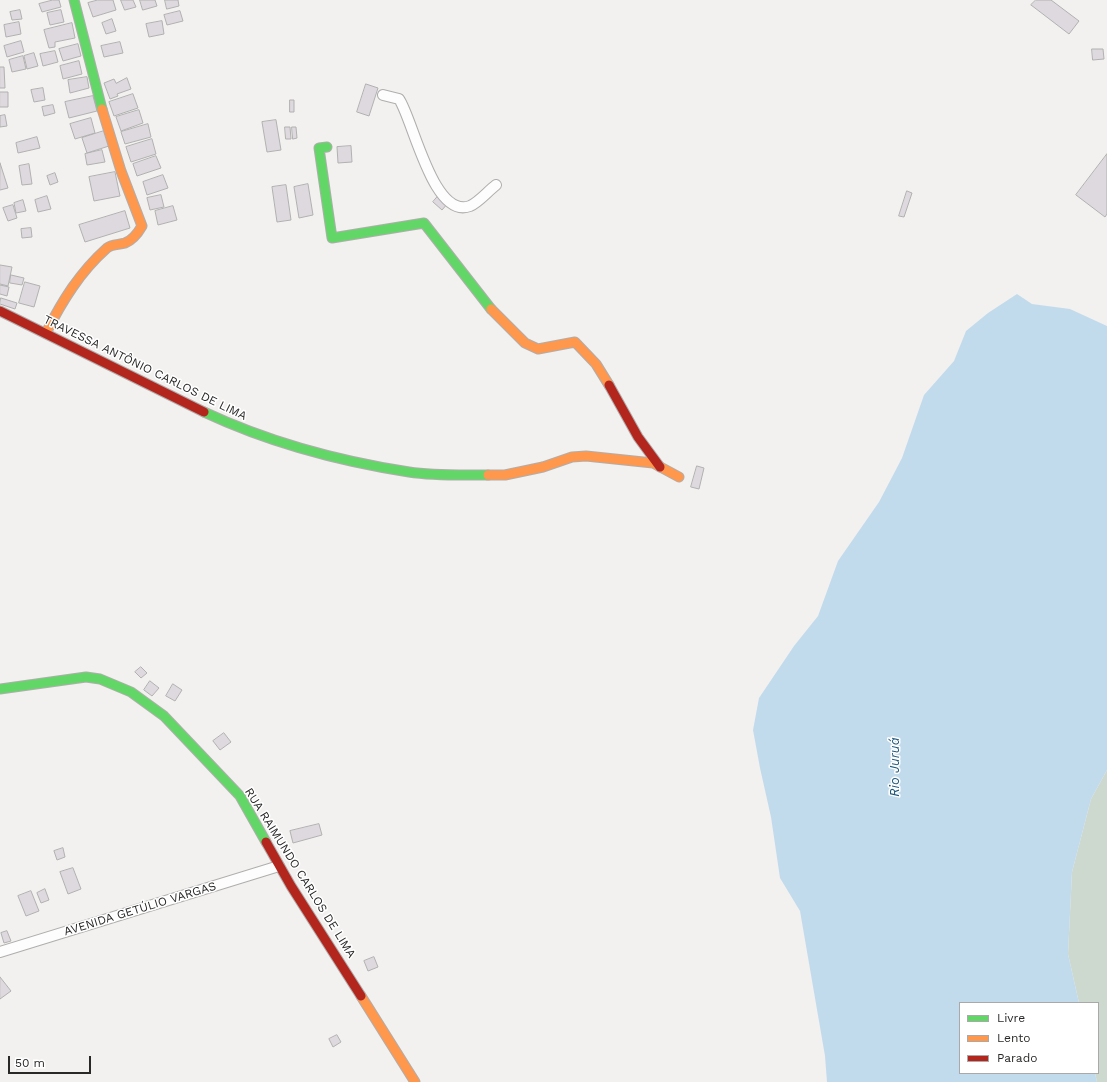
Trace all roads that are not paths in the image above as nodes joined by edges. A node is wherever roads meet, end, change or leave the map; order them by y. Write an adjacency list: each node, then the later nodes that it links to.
1 (74, 0): 6 (street)
2 (383, 94): 4 (street)
3 (327, 147): 7 (street)
4 (496, 185)
5 (0, 311): 6 (street, TRAVESSA ANTÔNIO CARLOS DE LIMA)
6 (46, 333): 7 (street, TRAVESSA ANTÔNIO CARLOS DE LIMA)
7 (660, 467): 8 (street, TRAVESSA ANTÔNIO CARLOS DE LIMA)
8 (679, 477)
9 (0, 688): 10 (street, RUA RAIMUNDO CARLOS DE LIMA)
10 (280, 866): 11 (street, AVENIDA GETÚLIO VARGAS); 12 (street, RUA RAIMUNDO CARLOS DE LIMA)
11 (0, 952)
12 (415, 1082)

